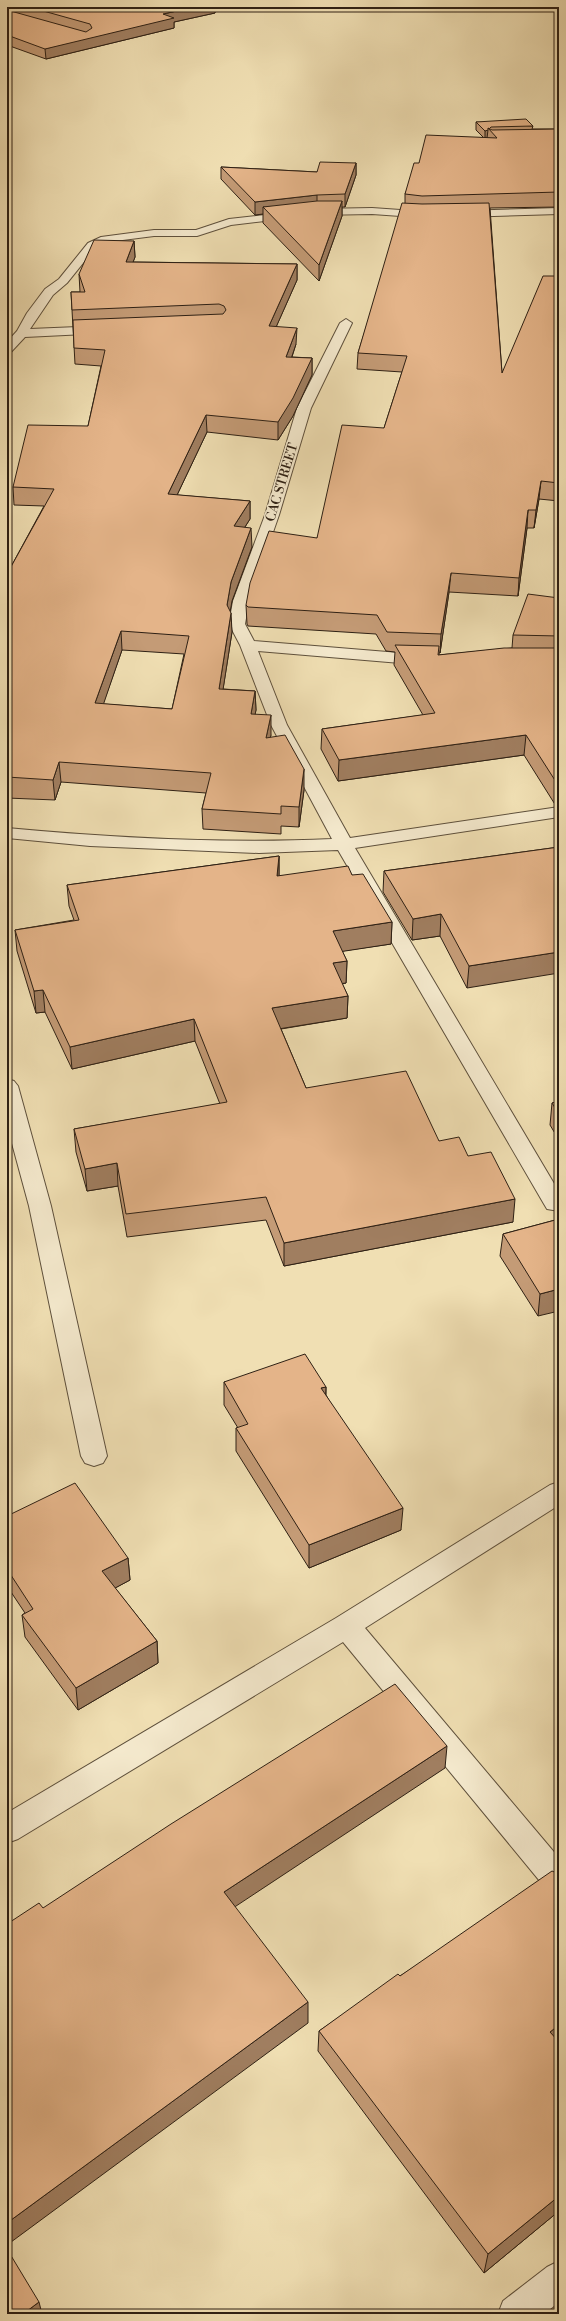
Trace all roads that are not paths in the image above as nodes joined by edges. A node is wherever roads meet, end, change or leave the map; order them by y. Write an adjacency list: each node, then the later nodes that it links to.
1 (559, 211): 2 (street)
2 (453, 214)
3 (437, 215): 6 (street)
4 (346, 323): 8 (street, CAC STREET)
5 (116, 330): 6 (street)
6 (22, 333): 7 (street)
7 (7, 350)
8 (248, 645): 9 (street); 12 (street, CAC STREET)
9 (439, 660)
10 (559, 812): 12 (street)
11 (7, 833): 12 (street)
12 (344, 844): 14 (street, CAC STREET)
13 (7, 1086): 15 (street)
14 (555, 1204)
15 (94, 1456)
16 (559, 1492): 17 (street)
17 (346, 1626): 18 (street); 19 (street)
18 (7, 1829)
19 (559, 1881)
20 (559, 2279): 21 (street)
21 (516, 2314)

